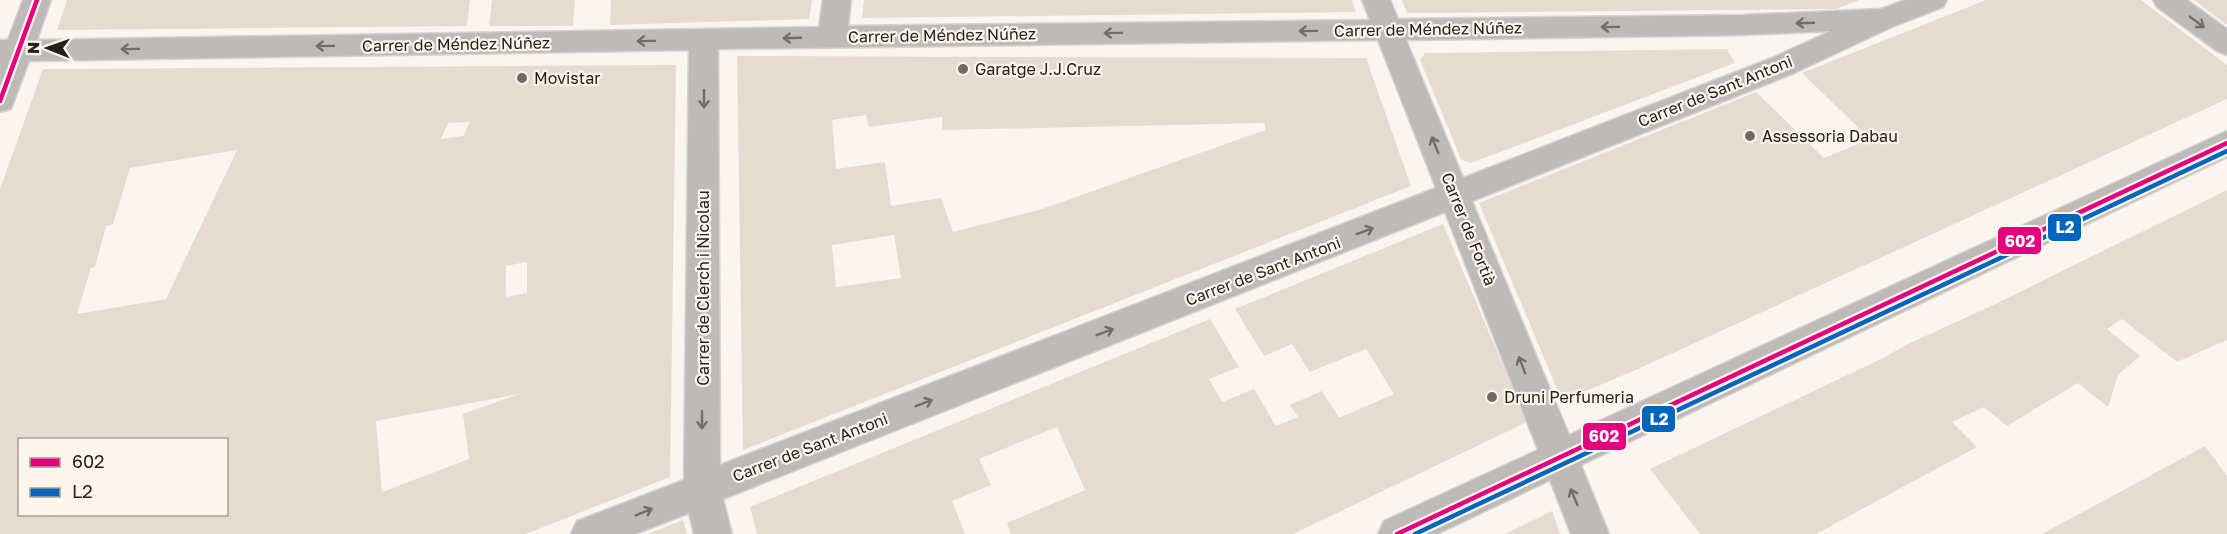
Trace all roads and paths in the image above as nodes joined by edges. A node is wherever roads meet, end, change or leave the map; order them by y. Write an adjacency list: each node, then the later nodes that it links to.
1 (37, 0): 12 (street)
2 (837, 0): 9 (street)
3 (1376, 0): 8 (street, Carrer de Fortià)
4 (1933, 0): 6 (street, Carrer de Sant Antoni)
5 (2167, 0): 11 (street, one-way to 11)
6 (1884, 19): 7 (street, Carrer de Méndez Núñez, one-way to 7); 13 (street, Carrer de Sant Antoni)
7 (1742, 25): 8 (street, Carrer de Méndez Núñez, one-way to 8); 13 (street)
8 (1388, 30): 9 (street, Carrer de Méndez Núñez, one-way to 9); 16 (street, Carrer de Fortià, one-way to 8)
9 (832, 37): 10 (street, Carrer de Méndez Núñez, one-way to 10)
10 (704, 40): 12 (street, Carrer de Méndez Núñez, one-way to 12); 18 (street, Carrer de Clerch i Nicolau, one-way to 18)
11 (2227, 44)
12 (9, 51): 14 (street)
13 (1782, 66): 16 (street, Carrer de Sant Antoni)
14 (0, 101)
15 (2227, 143): 17 (street)
16 (1455, 195): 17 (street, Carrer de Fortià, one-way to 16); 18 (street, Carrer de Sant Antoni, one-way to 16)
17 (1559, 459): 21 (street); 22 (street, Carrer de Fortià, one-way to 17)
18 (702, 489): 19 (street, Carrer de Sant Antoni, one-way to 18); 20 (street, Carrer de Clerch i Nicolau)
19 (590, 534)
20 (713, 534)
21 (1397, 534)
22 (1590, 534)

